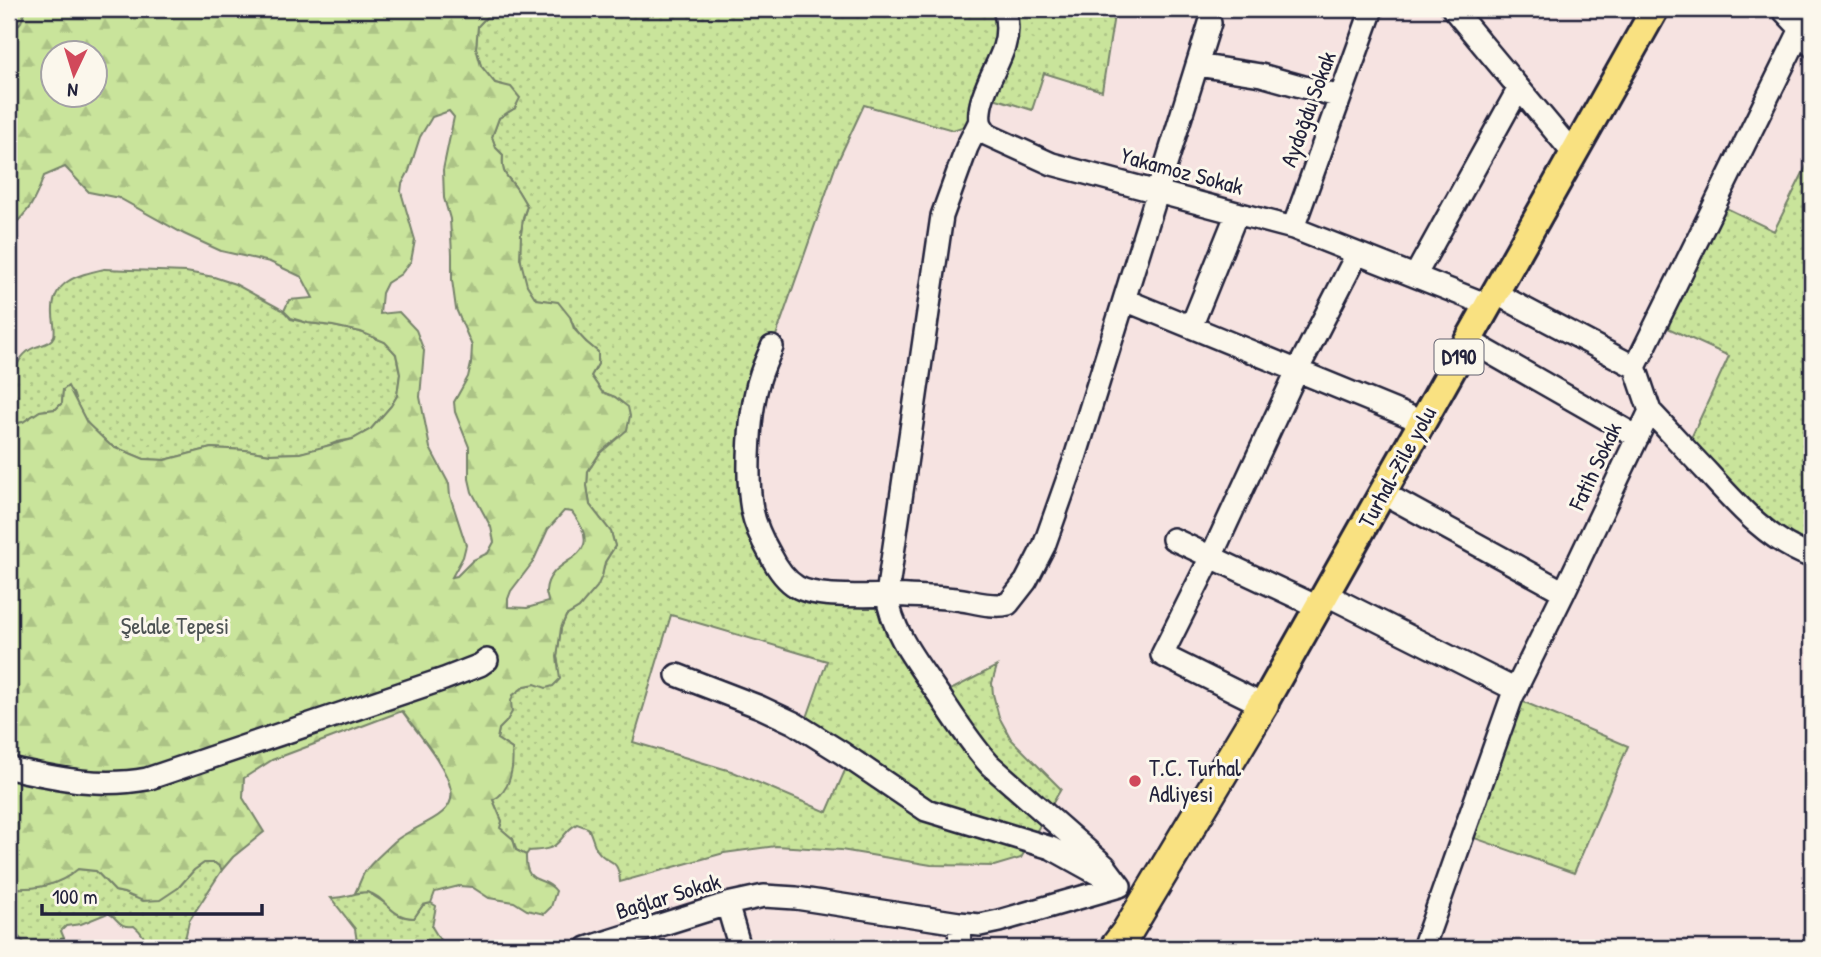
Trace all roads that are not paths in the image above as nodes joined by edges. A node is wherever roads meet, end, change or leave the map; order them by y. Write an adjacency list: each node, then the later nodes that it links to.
1 (1004, 9): 11 (street)
2 (1372, 9): 10 (street, Aydoğdu Sokak)
3 (1452, 9): 9 (street)
4 (1655, 9): 12 (main road, Turhal-Zile yolu / D190)
5 (1782, 9): 7 (street)
6 (1210, 23): 8 (street)
7 (1809, 31): 23 (street)
8 (1197, 65): 10 (street); 13 (street)
9 (1519, 88): 12 (street); 17 (street)
10 (1340, 97): 15 (street, Aydoğdu Sokak)
11 (980, 121): 13 (street, Yakamoz Sokak); 33 (street)
12 (1573, 153): 18 (main road, Turhal-Zile yolu / D190)
13 (1158, 192): 14 (street, Yakamoz Sokak); 19 (street)
14 (1237, 213): 15 (street, Yakamoz Sokak); 20 (street)
15 (1293, 228): 16 (street, Yakamoz Sokak)
16 (1357, 254): 17 (street, Yakamoz Sokak); 24 (street)
17 (1415, 276): 18 (street, Yakamoz Sokak)
18 (1491, 299): 21 (main road, Turhal-Zile yolu / D190); 23 (street, Yakamoz Sokak)
19 (1125, 300): 20 (street); 33 (street)
20 (1191, 327): 24 (street)
21 (1468, 341): 26 (main road, Turhal-Zile yolu / D190); 27 (street)
22 (772, 347): 33 (street)
23 (1635, 367): 25 (street, Fatih Sokak)
24 (1297, 371): 26 (street); 30 (street)
25 (1650, 411): 27 (street, Fatih Sokak); 31 (street)
26 (1423, 422): 28 (main road, Turhal-Zile yolu / D190)
27 (1638, 437): 32 (street, Fatih Sokak)
28 (1383, 493): 32 (street); 34 (main road, Turhal-Zile yolu / D190)
29 (1173, 539): 30 (street)
30 (1212, 557): 34 (street); 38 (street)
31 (1812, 557)
32 (1564, 592): 37 (street, Fatih Sokak)
33 (887, 595): 40 (street)
34 (1322, 601): 37 (street); 38 (main road, Turhal-Zile yolu / D190)
35 (487, 660): 39 (street)
36 (677, 675): 40 (street)
37 (1516, 690): 49 (street, Fatih Sokak)
38 (1263, 705): 41 (highway, D190); 48 (highway, D190)
39 (9, 768)
40 (1120, 886): 41 (street); 43 (street, Bağlar Sokak)
41 (1146, 901): 47 (highway, D190)
42 (727, 904): 43 (street, Bağlar Sokak); 44 (street, Bağlar Sokak); 45 (street)
43 (959, 923): 46 (street)
44 (587, 948)
45 (740, 948)
46 (960, 948)
47 (1115, 948)
48 (1138, 948)
49 (1423, 948)

